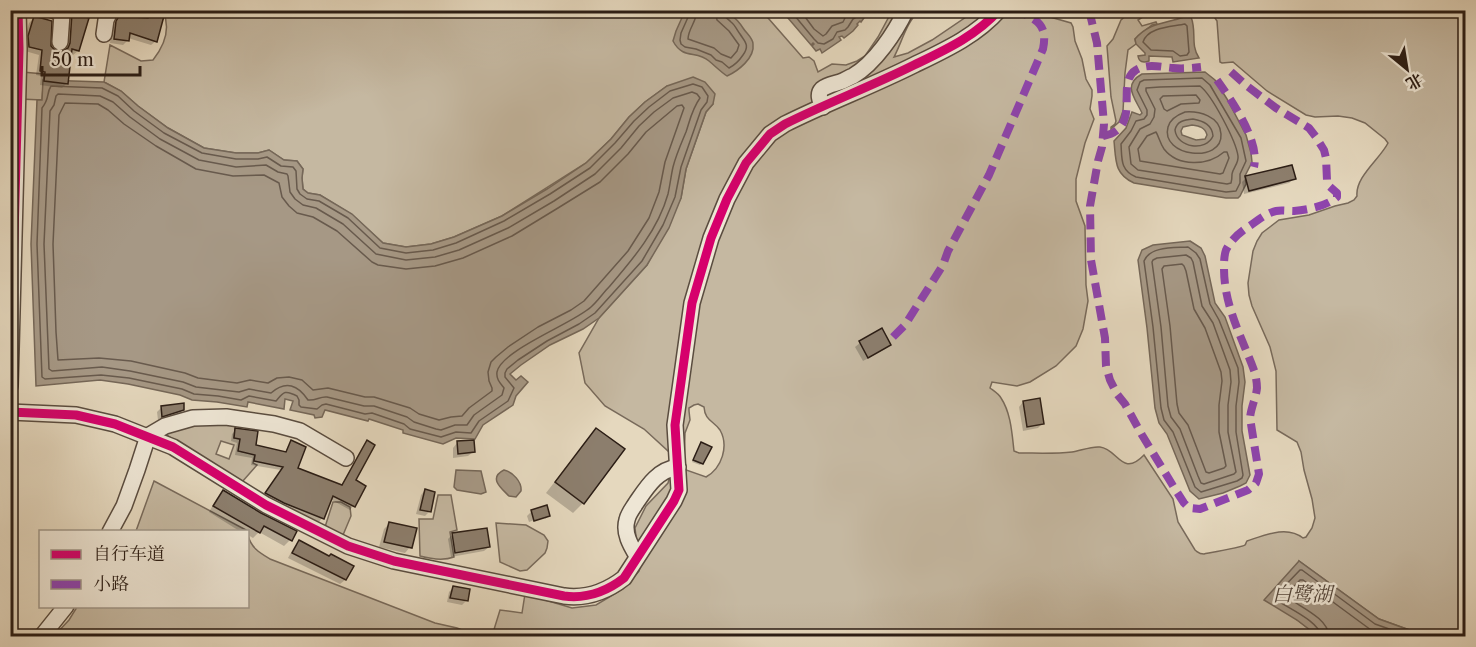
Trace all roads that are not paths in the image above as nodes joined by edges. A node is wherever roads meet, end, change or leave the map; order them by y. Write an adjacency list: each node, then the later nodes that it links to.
1 (52, 10): 7 (street)
2 (111, 10): 6 (street)
3 (906, 10): 8 (street)
4 (999, 10): 8 (street)
5 (20, 13): 9 (street)
6 (105, 34)
7 (60, 42)
8 (822, 106): 13 (street)
9 (10, 386)
10 (10, 412): 11 (street)
11 (148, 436): 12 (street); 14 (street); 15 (street)
12 (346, 458)
13 (678, 467): 15 (street); 15 (street)
14 (111, 530)
15 (637, 556)
16 (64, 608): 17 (street)
17 (42, 636)

